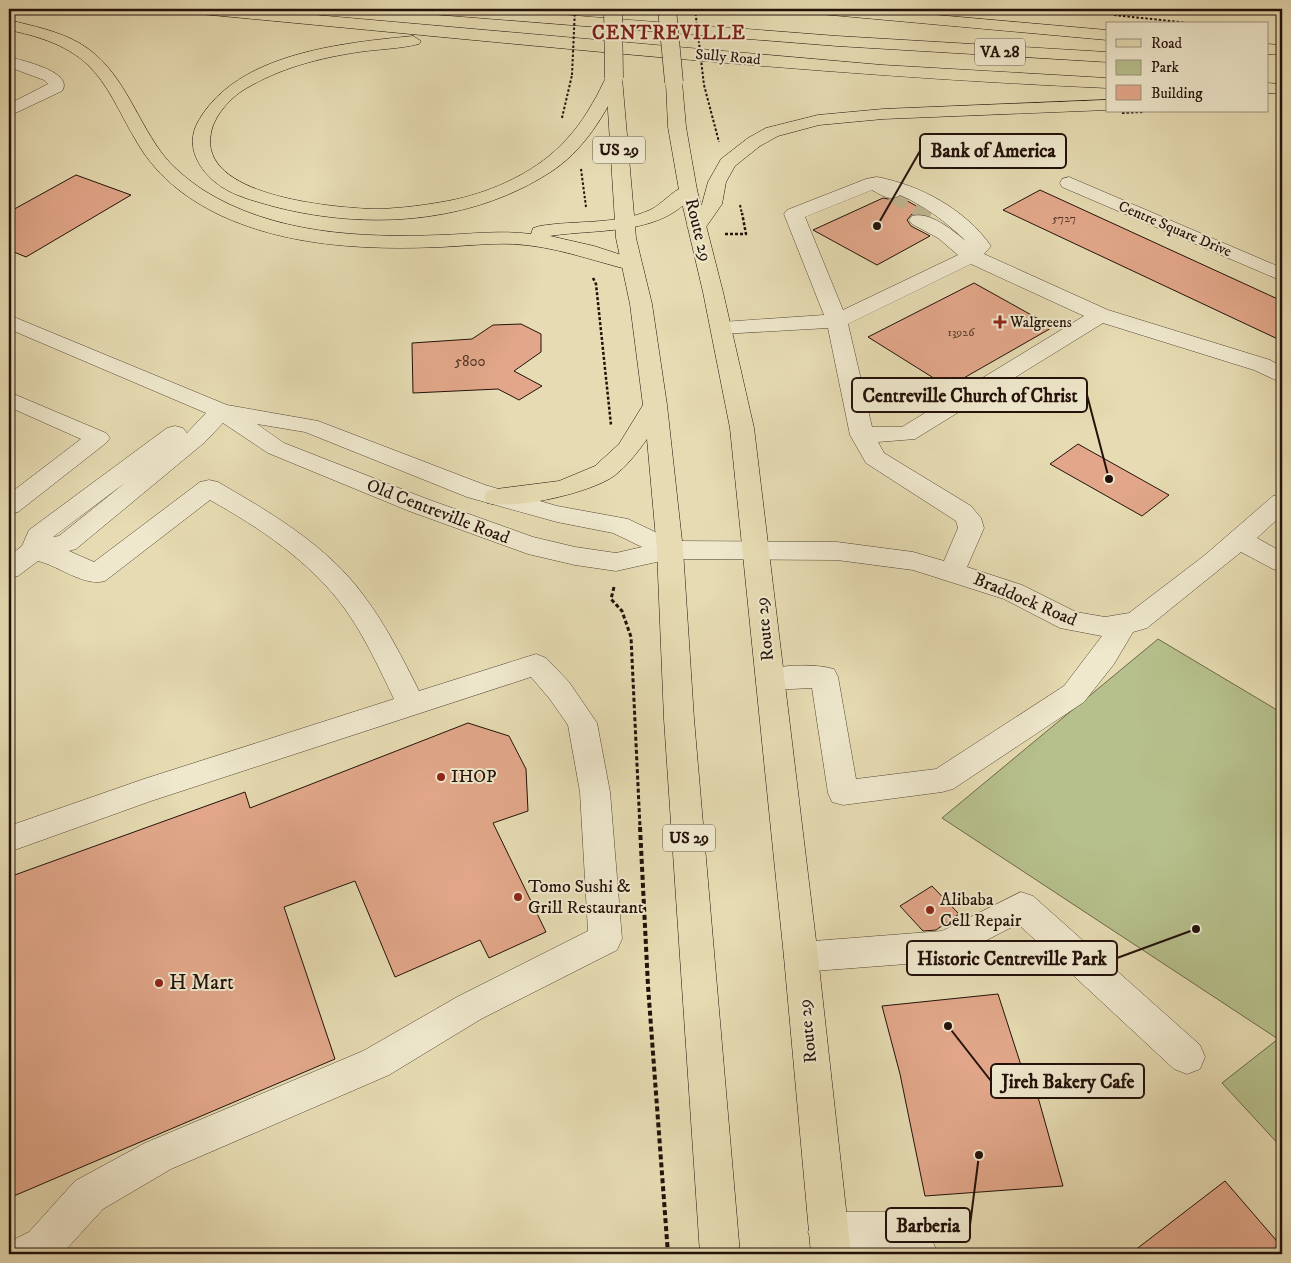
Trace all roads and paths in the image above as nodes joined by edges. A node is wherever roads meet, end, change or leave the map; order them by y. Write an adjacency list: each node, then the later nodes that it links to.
1 (200, 9): 14 (main road, Sully Road / VA 28)
2 (431, 9): 10 (main road, Sully Road / VA 28)
3 (468, 9): 10 (main road)
4 (575, 9): 29 (path, bridge)
5 (612, 9): 21 (main road, US 29, bridge)
6 (667, 9): 32 (main road, Route 29, bridge)
7 (695, 9): 30 (path, bridge)
8 (820, 9): 13 (main road)
9 (1110, 14): 11 (path)
10 (520, 17): 17 (main road, Sully Road / VA 28)
11 (1180, 22)
12 (9, 25): 38 (main road)
13 (1106, 35)
14 (516, 39): 22 (main road, Sully Road / VA 28); 29 (main road)
15 (1268, 49): 16 (main road)
16 (1282, 50)
17 (1106, 57)
18 (9, 62): 28 (street)
19 (1268, 63): 20 (main road)
20 (1282, 63)
21 (614, 78): 29 (main road); 35 (main road, US 29)
22 (1106, 83)
23 (1268, 88): 24 (main road)
24 (1282, 89)
25 (1268, 99): 26 (main road)
26 (1282, 99)
27 (1106, 109): 30 (main road)
28 (9, 111)
29 (565, 150): 36 (path)
30 (736, 155): 37 (main road)
31 (1069, 183): 42 (street, Centre Square Drive)
32 (688, 190): 35 (main road); 37 (main road, Route 29)
33 (739, 200): 37 (path)
34 (925, 217): 40 (street)
35 (625, 223): 36 (main road); 41 (main road, US 29)
36 (586, 226): 38 (main road)
37 (698, 231): 46 (main road, Route 29)
38 (512, 238): 39 (main road)
39 (586, 249): 41 (main road); 51 (path)
40 (971, 256): 43 (street); 45 (street); 45 (street)
41 (630, 264): 49 (main road, US 29)
42 (1282, 275)
43 (1100, 315): 47 (street); 52 (street)
44 (9, 321): 50 (street, Old Centreville Road)
45 (837, 321): 46 (street); 52 (street)
46 (722, 328): 58 (main road, Route 29)
47 (1282, 376)
48 (9, 398): 55 (street)
49 (655, 405): 53 (main road); 57 (main road, US 29)
50 (222, 411): 53 (street, Old Centreville Road); 59 (street); 60 (street, Old Centreville Road)
51 (609, 432)
52 (862, 436): 63 (street)
53 (496, 497): 57 (street, Old Centreville Road)
54 (1282, 502): 56 (street, Braddock Road)
55 (9, 506)
56 (1238, 539): 61 (street); 64 (street, Braddock Road)
57 (670, 550): 58 (street, Old Centreville Road); 60 (street, Old Centreville Road); 73 (main road, US 29)
58 (756, 550): 63 (street, Braddock Road); 65 (main road, Route 29)
59 (34, 551): 62 (street); 66 (street)
60 (616, 562): 72 (path)
61 (1282, 563)
62 (9, 569)
63 (952, 572): 64 (street, Braddock Road)
64 (1123, 625): 65 (street)
65 (770, 679): 68 (main road, Route 29)
66 (412, 706): 67 (street); 71 (street)
67 (9, 839)
68 (801, 957): 69 (street); 70 (main road, Route 29)
69 (1187, 1057)
70 (830, 1243): 74 (street)
71 (27, 1254)
72 (668, 1254)
73 (720, 1254)
74 (918, 1254)

